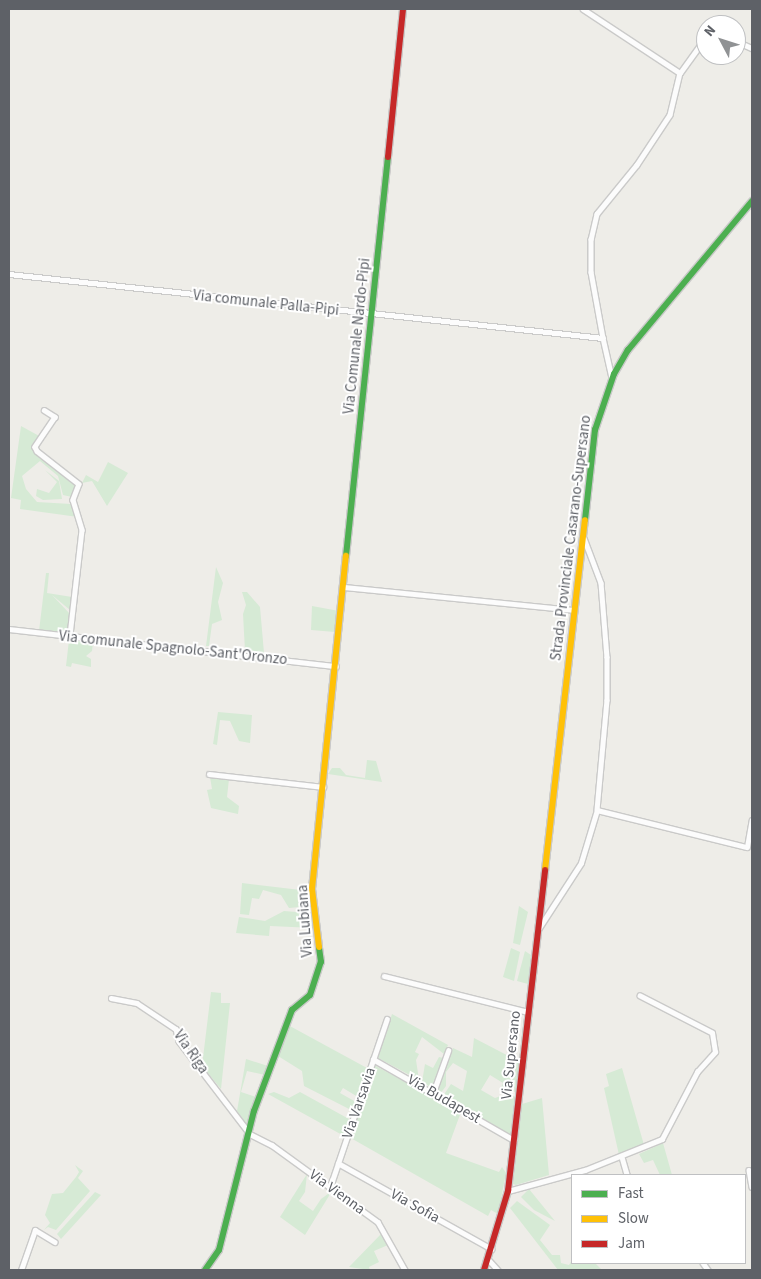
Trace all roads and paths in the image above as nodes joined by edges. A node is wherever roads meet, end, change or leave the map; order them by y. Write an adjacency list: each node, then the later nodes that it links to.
1 (403, 9): 7 (street, Via Comunale Nardo-Pipi)
2 (583, 9): 4 (street)
3 (696, 51): 4 (street)
4 (680, 73): 8 (street)
5 (752, 201): 9 (street, Strada Provinciale Casarano-Supersano)
6 (9, 274): 7 (street, Via comunale Palla-Pipi)
7 (373, 315): 8 (street, Via comunale Palla-Pipi); 12 (street, Via Comunale Nardo-Pipi)
8 (603, 338): 9 (street)
9 (612, 378): 11 (street, Strada Provinciale Casarano-Supersano)
10 (44, 410): 15 (street)
11 (582, 535): 13 (street, Strada Provinciale Casarano-Supersano); 19 (street)
12 (344, 587): 13 (street); 16 (street, Via Comunale Nardo-Pipi)
13 (573, 610): 21 (street, Strada Provinciale Casarano-Supersano)
14 (9, 629): 15 (street, Via comunale Spagnolo-Sant'Oronzo)
15 (70, 636): 16 (street, Via comunale Spagnolo-Sant'Oronzo)
16 (336, 666): 18 (street, Via Lubiana)
17 (208, 774): 18 (street)
18 (325, 787): 32 (street, Via Lubiana)
19 (597, 810): 22 (street); 23 (street)
20 (752, 820): 22 (street)
21 (549, 839): 23 (street, Via Supersano)
22 (750, 848)
23 (538, 929): 27 (street, Via Supersano)
24 (384, 976): 27 (street)
25 (640, 996): 34 (street)
26 (111, 998): 32 (street, Via Riga)
27 (528, 1012): 33 (street, Via Supersano)
28 (387, 1019): 30 (street, Via Varsavia)
29 (448, 1051): 31 (street)
30 (374, 1059): 31 (street, Via Budapest); 35 (street, Via Varsavia)
31 (433, 1093): 33 (street, Via Budapest)
32 (250, 1134): 38 (street, Via Vienna); 45 (street, Via Lubiana)
33 (514, 1140): 40 (street, Via Supersano)
34 (622, 1157): 37 (street); 40 (street)
35 (338, 1163): 38 (street, Via Varsavia); 42 (street, Via Sofia)
36 (749, 1170): 39 (street)
37 (627, 1174)
38 (330, 1187): 46 (street, Via Vienna)
39 (752, 1187)
40 (508, 1192): 42 (street, Via Supersano)
41 (55, 1242): 44 (street)
42 (492, 1248): 43 (street, Via Supersano)
43 (488, 1258): 47 (street, Via Supersano); 48 (street)
44 (21, 1270)
45 (205, 1270)
46 (405, 1270)
47 (484, 1270)
48 (498, 1270)

